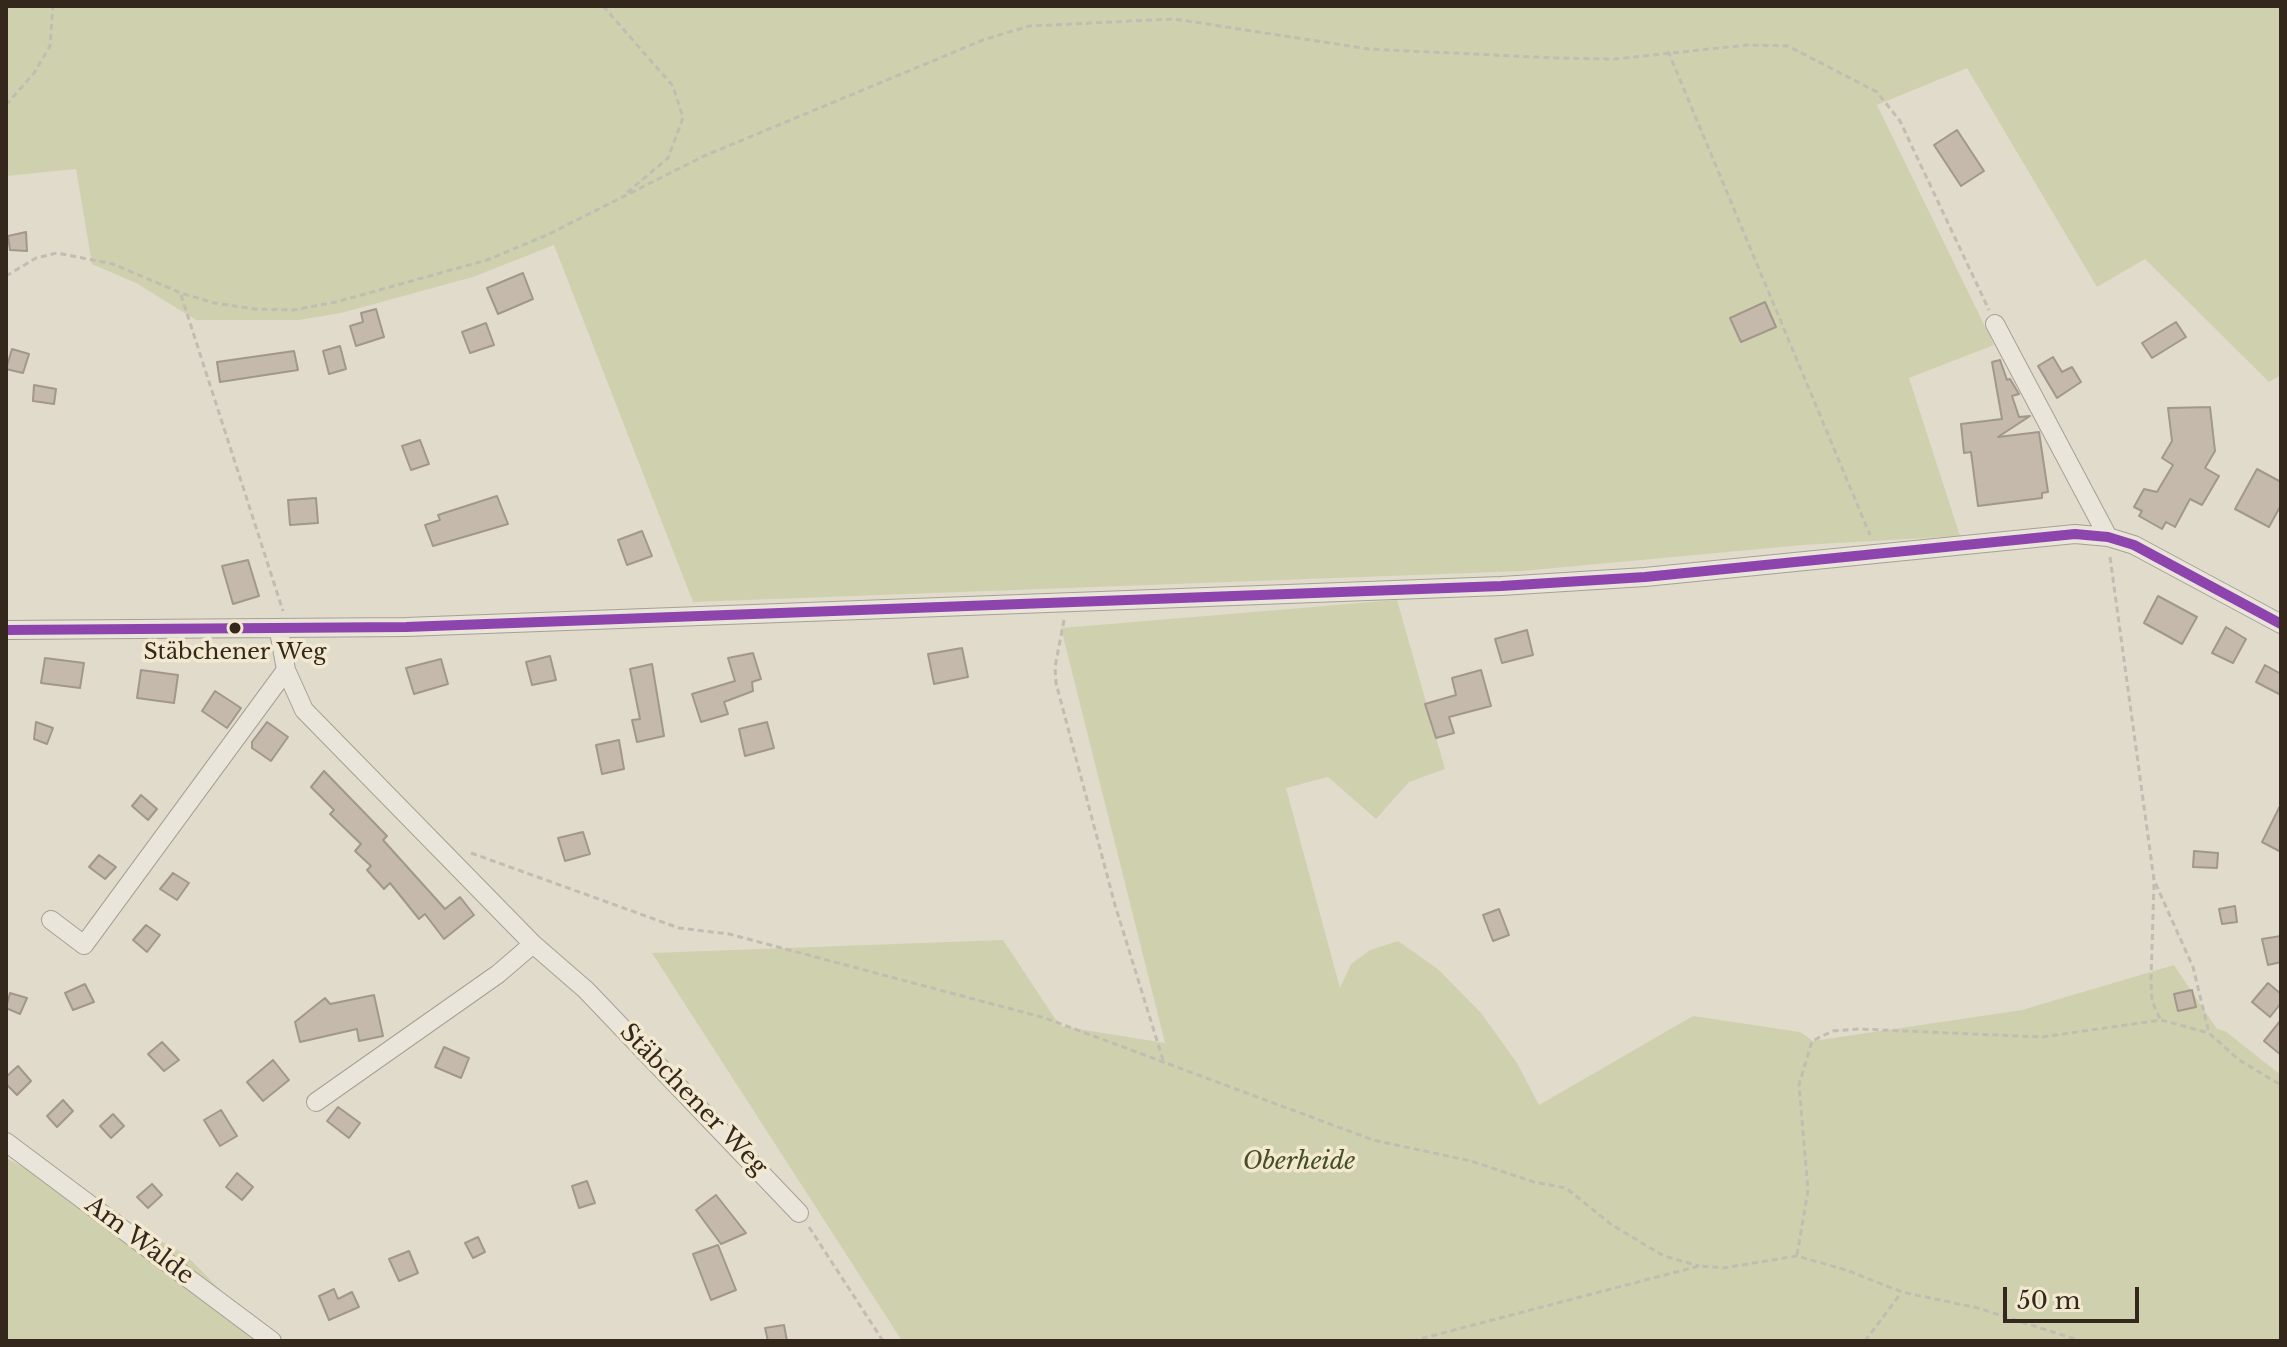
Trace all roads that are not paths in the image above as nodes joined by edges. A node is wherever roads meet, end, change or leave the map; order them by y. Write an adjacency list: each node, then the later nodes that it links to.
1 (1995, 324): 2 (street)
2 (2108, 537): 3 (street); 5 (street)
3 (2281, 624)
4 (6, 630): 5 (street)
5 (283, 631): 6 (street, Stäbchener Weg)
6 (286, 670): 7 (street); 8 (street, Stäbchener Weg)
7 (51, 920)
8 (533, 944): 9 (street); 11 (street, Stäbchener Weg)
9 (316, 1102)
10 (6, 1142): 12 (street, Am Walde)
11 (799, 1213)
12 (272, 1341)

